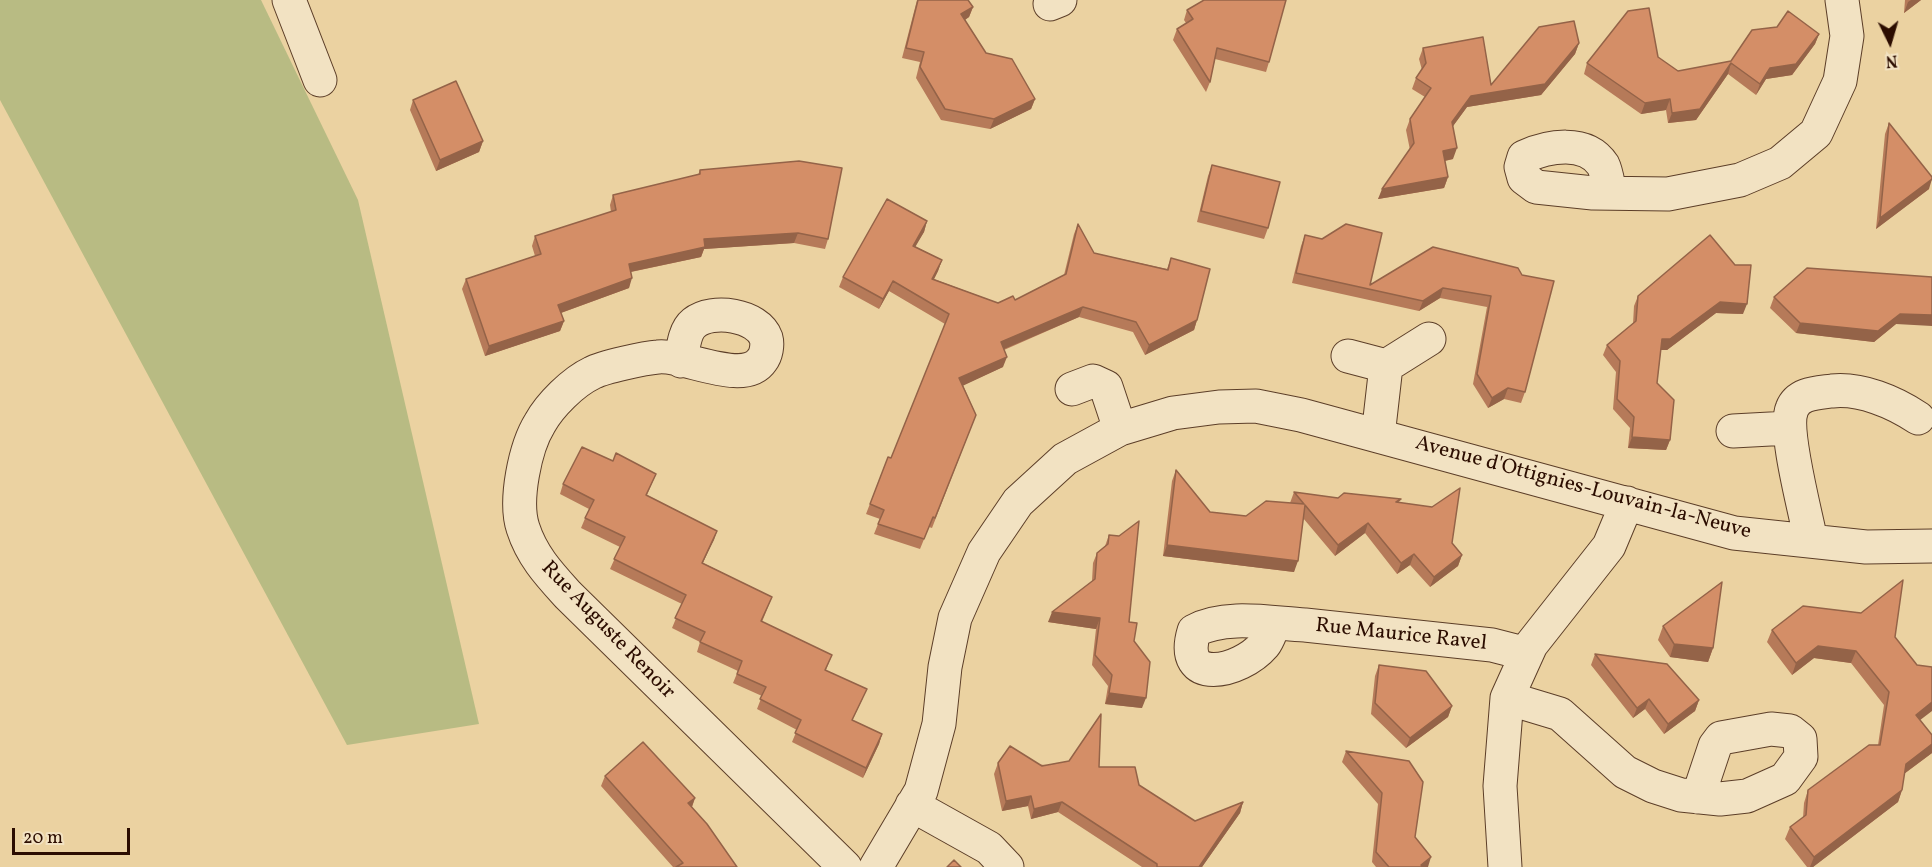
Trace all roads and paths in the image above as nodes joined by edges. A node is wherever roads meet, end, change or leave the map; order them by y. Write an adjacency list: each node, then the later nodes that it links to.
1 (290, 0): 3 (street)
2 (1842, 0): 4 (street)
3 (320, 80)
4 (1610, 193)
5 (1429, 339): 8 (street)
6 (1347, 356): 8 (street)
7 (681, 361): 23 (street, Rue Auguste Renoir)
8 (1386, 366): 14 (street)
9 (1072, 388): 12 (street)
10 (1918, 418): 11 (street)
11 (1789, 428): 13 (street); 16 (street)
12 (1120, 429): 14 (street, Avenue d'Ottignies-Louvain-la-Neuve); 22 (street, Avenue d'Ottignies-Louvain-la-Neuve)
13 (1732, 431)
14 (1378, 436): 15 (street, Avenue d'Ottignies-Louvain-la-Neuve)
15 (1627, 503): 16 (street, Avenue d'Ottignies-Louvain-la-Neuve); 19 (street)
16 (1811, 541): 17 (street, Avenue d'Ottignies-Louvain-la-Neuve)
17 (1932, 546)
18 (1274, 624): 19 (street, Rue Maurice Ravel)
19 (1527, 654): 20 (street)
20 (1508, 698): 21 (street); 26 (street)
21 (1698, 797)
22 (912, 805): 24 (street, Avenue d'Ottignies-Louvain-la-Neuve); 25 (street)
23 (845, 867)
24 (876, 867)
25 (1007, 867)
26 (1505, 867)

